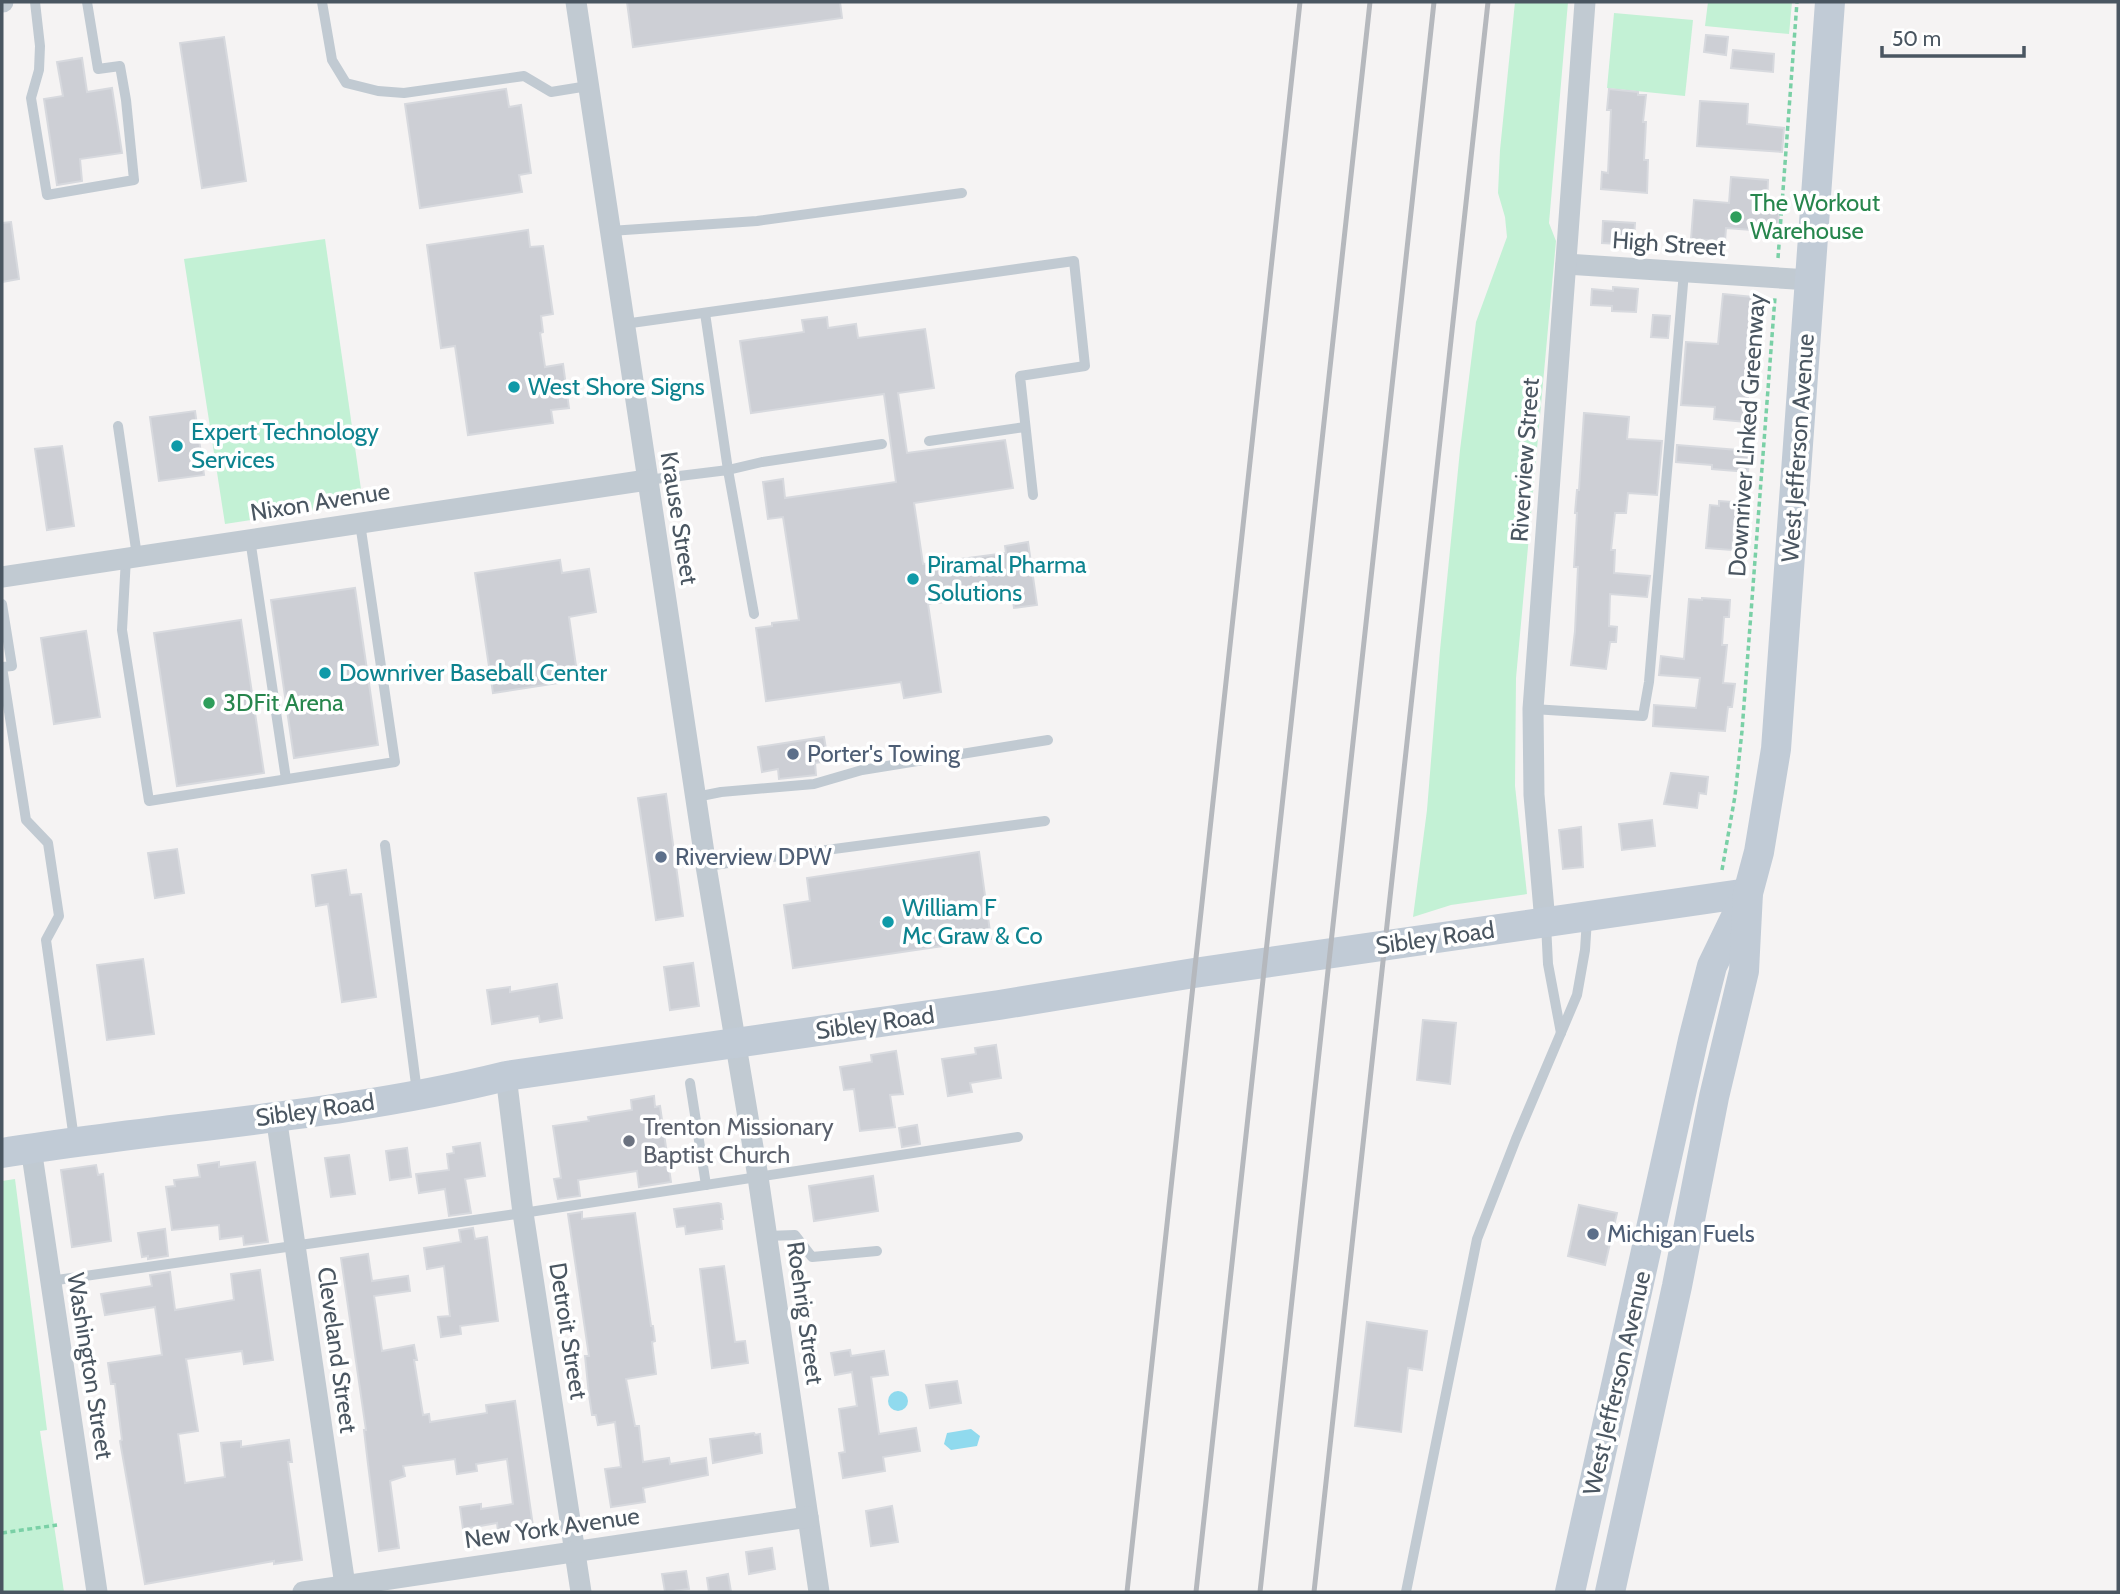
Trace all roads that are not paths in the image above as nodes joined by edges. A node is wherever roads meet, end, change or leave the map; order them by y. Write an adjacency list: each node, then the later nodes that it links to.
1 (34, 2): 2 (lane)
2 (87, 2)
3 (322, 2): 7 (lane)
4 (576, 2): 7 (street, Krause Street)
5 (1585, 2): 10 (street, Riverview Street)
6 (1830, 2): 12 (main road, West Jefferson Avenue)
7 (588, 86): 9 (street, Krause Street)
8 (962, 193): 9 (lane)
9 (610, 231): 14 (street, Krause Street)
10 (1566, 264): 11 (street, High Street); 28 (street, Riverview Street)
11 (1684, 272): 12 (street, High Street); 28 (lane)
12 (1810, 280): 35 (main road, West Jefferson Avenue)
13 (705, 313): 14 (lane); 16 (lane); 19 (lane)
14 (624, 324): 20 (street, Krause Street)
15 (118, 426): 24 (lane)
16 (1024, 427): 17 (lane); 21 (lane)
17 (929, 441)
18 (882, 444): 19 (lane)
19 (728, 470): 20 (lane); 27 (lane)
20 (647, 480): 22 (street, Nixon Avenue); 31 (street, Krause Street)
21 (1033, 495)
22 (360, 523): 23 (street, Nixon Avenue); 30 (lane)
23 (250, 540): 24 (street, Nixon Avenue); 30 (lane)
24 (131, 557): 25 (street, Nixon Avenue); 30 (lane)
25 (2, 577)
26 (2, 604): 45 (lane)
27 (754, 614)
28 (1533, 709): 37 (street, Riverview Street)
29 (1048, 740): 31 (lane)
30 (286, 779)
31 (696, 797): 34 (street, Krause Street)
32 (1045, 821): 34 (lane)
33 (386, 845): 42 (lane)
34 (706, 866): 39 (street, Krause Street)
35 (1748, 893): 36 (main road, Sibley Road); 54 (main road, West Jefferson Avenue); 56 (main road, West Jefferson Avenue)
36 (1588, 916): 37 (main road, Sibley Road); 38 (lane)
37 (1545, 922): 38 (lane); 39 (main road, Sibley Road)
38 (1561, 1034): 64 (lane)
39 (734, 1042): 40 (main road, Sibley Road); 48 (street, Roehrig Street)
40 (506, 1076): 42 (main road, Sibley Road); 50 (street, Detroit Street)
41 (690, 1083): 49 (lane)
42 (418, 1095): 43 (main road, Sibley Road)
43 (275, 1116): 45 (main road, Sibley Road); 52 (street, Cleveland Street)
44 (1018, 1138): 48 (lane)
45 (74, 1142): 46 (main road, Sibley Road)
46 (31, 1148): 47 (main road, Sibley Road); 55 (street, Washington Street)
47 (2, 1153)
48 (758, 1177): 49 (lane); 51 (street, Roehrig Street)
49 (706, 1185): 50 (lane)
50 (523, 1213): 52 (lane); 58 (street, Detroit Street)
51 (767, 1236): 53 (lane); 57 (street, Roehrig Street)
52 (295, 1246): 55 (lane); 59 (street, Cleveland Street)
53 (877, 1251)
54 (1642, 1276): 56 (main road); 65 (main road, West Jefferson Avenue)
55 (50, 1281): 60 (street, Washington Street)
56 (1677, 1286): 66 (main road, West Jefferson Avenue)
57 (808, 1517): 58 (street, New York Avenue); 63 (street, Roehrig Street)
58 (576, 1552): 59 (street, New York Avenue); 62 (street, Detroit Street)
59 (346, 1589): 61 (street, New York Avenue)
60 (97, 1592)
61 (303, 1592)
62 (581, 1592)
63 (819, 1592)
64 (1406, 1592)
65 (1570, 1592)
66 (1610, 1592)

